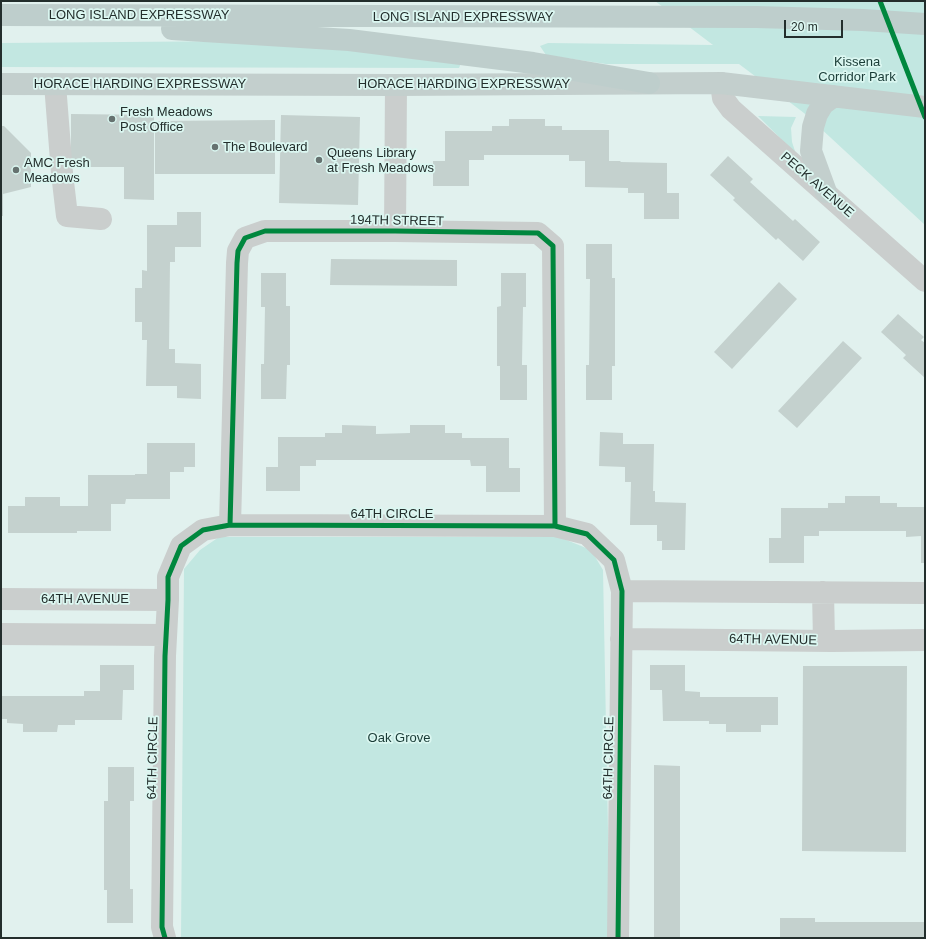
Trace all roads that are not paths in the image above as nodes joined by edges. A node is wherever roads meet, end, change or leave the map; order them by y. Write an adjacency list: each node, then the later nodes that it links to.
1 (1, 15): 3 (highway, LONG ISLAND EXPRESSWAY)
2 (1, 19): 5 (highway)
3 (925, 24)
4 (721, 82): 5 (main road, HORACE HARDING EXPRESSWAY); 9 (main road, HORACE HARDING EXPRESSWAY); 11 (street, PECK AVENUE)
5 (649, 83): 8 (main road, HORACE HARDING EXPRESSWAY)
6 (1, 84): 7 (main road, HORACE HARDING EXPRESSWAY)
7 (55, 84): 8 (main road, HORACE HARDING EXPRESSWAY); 12 (street)
8 (396, 85): 13 (street, 194TH STREET)
9 (834, 96): 10 (main road, HORACE HARDING EXPRESSWAY); 11 (main road)
10 (925, 106)
11 (826, 192): 14 (street, PECK AVENUE)
12 (101, 219)
13 (395, 231): 15 (street, 194TH STREET); 16 (street, 194TH STREET)
14 (925, 281)
15 (230, 525): 16 (street, 64TH CIRCLE); 21 (street, 64TH CIRCLE)
16 (555, 526): 17 (street, 64TH CIRCLE)
17 (622, 591): 18 (street); 24 (street, 64TH CIRCLE)
18 (823, 592): 19 (street); 25 (street)
19 (925, 593)
20 (1, 599): 21 (street, 64TH AVENUE)
21 (168, 600): 23 (street, 64TH CIRCLE)
22 (1, 634): 23 (street)
23 (166, 635): 27 (street, 64TH CIRCLE)
24 (621, 639): 25 (street, 64TH AVENUE); 28 (street, 64TH CIRCLE)
25 (824, 640): 26 (street, 64TH AVENUE)
26 (925, 640)
27 (165, 938)
28 (618, 938)

